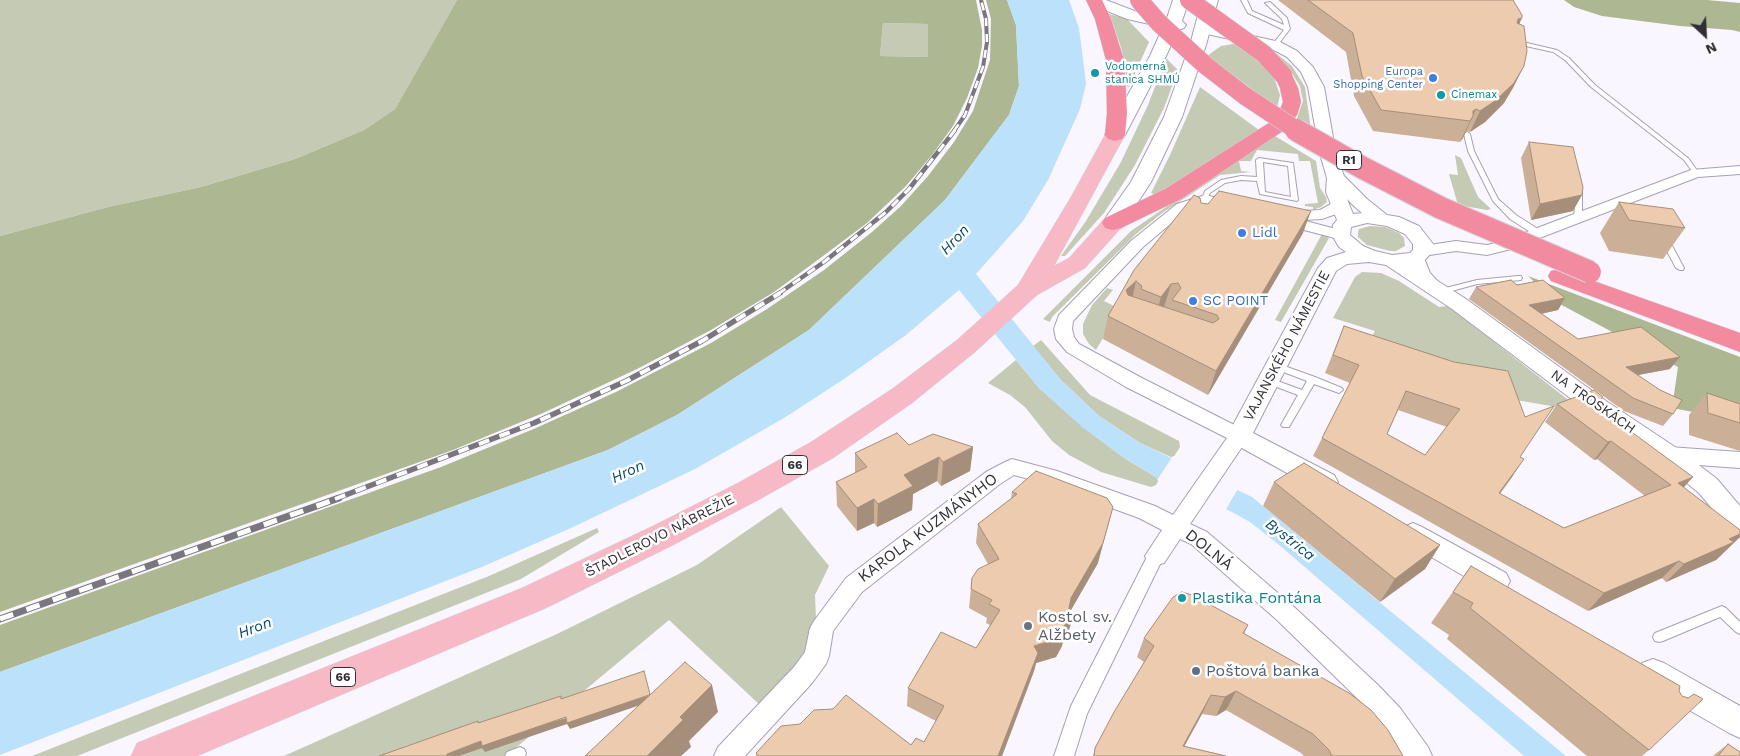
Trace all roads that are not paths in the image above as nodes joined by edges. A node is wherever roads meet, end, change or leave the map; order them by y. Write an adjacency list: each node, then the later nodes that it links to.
1 (1121, 0): 40 (highway, R1)
2 (1139, 0): 39 (highway, R1, bridge)
3 (1181, 0): 9 (main road)
4 (1189, 0): 27 (highway, bridge)
5 (1244, 0): 10 (lane)
6 (1095, 1): 9 (main road); 15 (highway)
7 (1268, 3): 10 (lane)
8 (1209, 5): 11 (main road); 12 (street)
9 (1172, 24): 11 (main road); 15 (main road)
10 (1287, 29): 14 (lane)
11 (1200, 37): 12 (street); 27 (main road)
12 (1259, 41): 14 (street)
13 (1512, 42): 18 (lane)
14 (1275, 45): 19 (street)
15 (1116, 134): 37 (main road, 66)
16 (1467, 134): 30 (lane)
17 (1740, 170): 18 (street)
18 (1696, 173): 25 (street)
19 (1336, 178): 24 (street); 26 (street)
20 (1260, 179): 20 (lane); 22 (lane)
21 (1580, 180): 25 (lane)
22 (1211, 203): 23 (street); 46 (street, VAJANSKÉHO NÁMESTIE)
23 (1253, 211)
24 (1380, 218): 26 (street); 28 (street)
25 (1578, 219): 30 (street)
26 (1343, 221): 26 (street); 33 (street)
27 (1113, 223): 37 (main road, ŠTADLEROVO NÁBREŽIE / 66)
28 (1412, 230): 31 (street); 32 (street)
29 (1660, 232): 35 (lane)
30 (1538, 233): 31 (street)
31 (1456, 246): 32 (street)
32 (1419, 254): 34 (street); 38 (street, NA TROSKÁCH)
33 (1369, 256): 34 (street); 41 (street, VAJANSKÉHO NÁMESTIE)
34 (1392, 261): 38 (street, NA TROSKÁCH)
35 (1680, 268)
36 (1518, 278): 38 (lane)
37 (1028, 290): 61 (main road, ŠTADLEROVO NÁBREŽIE / 66)
38 (1439, 290): 47 (street, NA TROSKÁCH)
39 (1740, 328)
40 (1740, 343)
41 (1272, 373): 42 (lane); 44 (lane); 46 (street, VAJANSKÉHO NÁMESTIE)
42 (1312, 379): 43 (lane); 44 (lane)
43 (1339, 390)
44 (1304, 394): 45 (lane)
45 (1286, 425)
46 (1240, 436): 49 (street, VAJANSKÉHO NÁMESTIE); 50 (street)
47 (1669, 454): 48 (street); 53 (street, NA TROSKÁCH)
48 (1740, 460)
49 (1213, 475): 51 (street, VAJANSKÉHO NÁMESTIE)
50 (1347, 495)
51 (1195, 501): 54 (street, VAJANSKÉHO NÁMESTIE)
52 (1390, 520): 56 (street)
53 (1740, 524)
54 (1178, 526): 55 (street, DOLNÁ); 62 (street, KAROLA KUZMÁNYHO); 64 (street, DOLNÁ)
55 (1156, 556): 63 (street, DOLNÁ)
56 (1519, 595)
57 (1740, 629): 58 (lane)
58 (1659, 637)
59 (1631, 660): 60 (street)
60 (1740, 723)
61 (151, 756)
62 (727, 756)
63 (1064, 756)
64 (1420, 756)

